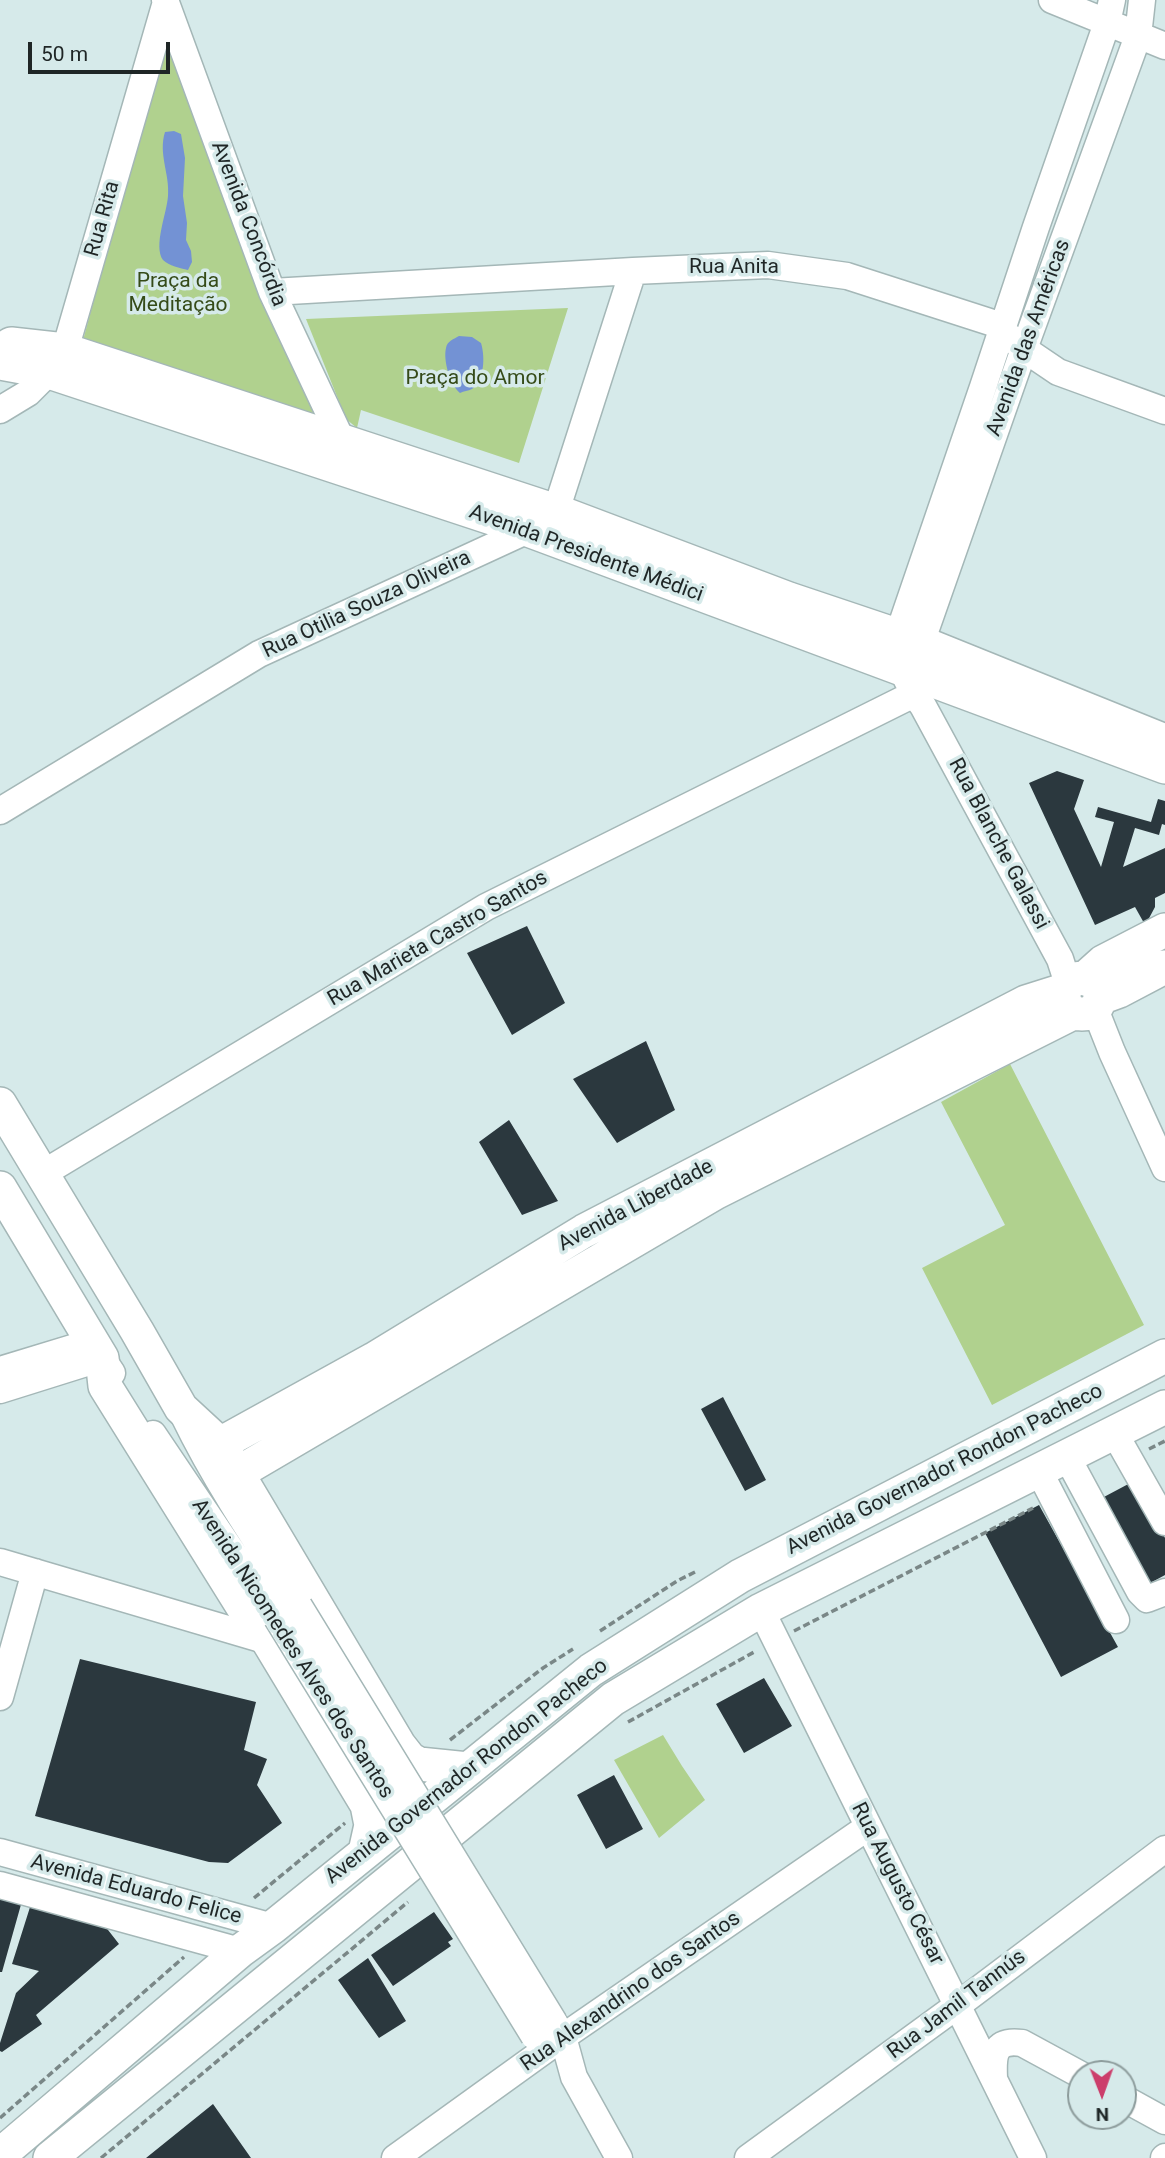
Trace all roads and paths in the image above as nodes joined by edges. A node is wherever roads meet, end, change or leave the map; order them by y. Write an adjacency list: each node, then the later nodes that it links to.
1 (1052, 0): 4 (street)
2 (1142, 0): 5 (street, Avenida das Américas)
3 (165, 1): 8 (street, Avenida Concórdia); 12 (street, Rua Rita)
4 (1110, 12): 5 (street); 9 (street, Avenida das Américas)
5 (1138, 36): 6 (street); 11 (street, Avenida das Américas)
6 (1165, 46)
7 (633, 271): 8 (street, Rua Anita); 9 (street, Rua Anita); 17 (street)
8 (272, 292): 16 (street, Avenida Concórdia)
9 (1002, 331): 11 (street, Rua Anita); 19 (street, Avenida das Américas)
10 (0, 342): 12 (main road, Avenida Presidente Médici)
11 (1024, 349): 15 (street, Rua Anita); 19 (street, Avenida das Américas)
12 (57, 361): 13 (main road, Avenida Presidente Médici); 14 (street); 16 (main road, Avenida Presidente Médici); 18 (main road, Avenida Presidente Médici)
13 (0, 363)
14 (0, 410)
15 (1165, 411)
16 (343, 443): 17 (main road, Avenida Presidente Médici)
17 (556, 511): 18 (street, Rua Otilia Souza Oliveira); 19 (main road, Avenida Presidente Médici)
18 (528, 530): 20 (main road, Avenida Presidente Médici); 23 (street, Rua Otilia Souza Oliveira)
19 (909, 639): 20 (street, Avenida das Américas); 21 (main road, Avenida Presidente Médici)
20 (917, 687): 22 (main road, Avenida Presidente Médici); 26 (street, Rua Blanche Galassi); 29 (street, Rua Marieta Castro Santos)
21 (1165, 740)
22 (1165, 766)
23 (0, 811)
24 (1165, 930): 26 (main road, Avenida Liberdade)
25 (1165, 967): 26 (main road, Avenida Liberdade)
26 (1078, 992): 28 (street, Rua Blanche Galassi); 31 (main road, Avenida Liberdade)
27 (0, 1104): 29 (main road, Avenida Nicomedes Alves dos Santos)
28 (1165, 1168)
29 (42, 1174): 37 (main road, Avenida Nicomedes Alves dos Santos)
30 (0, 1188): 32 (main road, Avenida Nicomedes Alves dos Santos)
31 (536, 1280): 39 (main road, Avenida Liberdade); 41 (main road, Avenida Liberdade)
32 (97, 1350): 34 (street); 35 (street); 49 (main road, Avenida Nicomedes Alves dos Santos)
33 (1165, 1356): 55 (main road, Avenida Governador Rondon Pacheco)
34 (0, 1370)
35 (0, 1390)
36 (1165, 1407): 40 (main road, Avenida Governador Rondon Pacheco)
37 (181, 1408): 39 (main road, Avenida Nicomedes Alves dos Santos); 49 (street, Avenida Nicomedes Alves dos Santos)
38 (1165, 1441): 40 (path)
39 (220, 1444): 41 (main road, Avenida Nicomedes Alves dos Santos)
40 (1122, 1446): 42 (main road, Avenida Governador Rondon Pacheco); 43 (street)
41 (238, 1473): 52 (main road, Avenida Nicomedes Alves dos Santos)
42 (1053, 1475): 46 (street); 47 (main road, Avenida Governador Rondon Pacheco); 48 (street); 50 (path)
43 (1165, 1522)
44 (0, 1562): 45 (street)
45 (35, 1572): 49 (street); 51 (street)
46 (1165, 1592)
47 (761, 1610): 50 (street, Rua Augusto César); 73 (main road, Avenida Governador Rondon Pacheco)
48 (1116, 1620)
49 (281, 1622): 54 (main road, Avenida Nicomedes Alves dos Santos); 67 (street, Avenida Nicomedes Alves dos Santos, bridge)
50 (776, 1640): 53 (path); 56 (street, Rua Augusto César)
51 (0, 1697)
52 (378, 1711): 54 (main road); 55 (main road, Avenida Nicomedes Alves dos Santos)
53 (618, 1728)
54 (327, 1739): 59 (main road, Avenida Nicomedes Alves dos Santos)
55 (468, 1769): 59 (main road, Avenida Governador Rondon Pacheco)
56 (869, 1828): 66 (street, Rua Augusto César); 67 (street, Rua Alexandrino dos Santos)
57 (1165, 1849): 66 (street, Rua Jamil Tannús)
58 (0, 1852): 60 (street, Avenida Eduardo Felice)
59 (365, 1852): 64 (main road, Avenida Governador Rondon Pacheco)
60 (113, 1883): 63 (street); 64 (street, Avenida Eduardo Felice)
61 (0, 1885): 63 (street, Avenida Eduardo Felice)
62 (409, 1901): 74 (path)
63 (104, 1914): 65 (street, Avenida Eduardo Felice)
64 (273, 1927): 65 (main road, Avenida Governador Rondon Pacheco)
65 (240, 1951): 72 (main road, Avenida Governador Rondon Pacheco)
66 (958, 2005): 69 (street, Rua Augusto César); 77 (street, Rua Jamil Tannús)
67 (549, 2036): 75 (street, Rua Alexandrino dos Santos); 76 (street, Avenida Nicomedes Alves dos Santos)
68 (1067, 2067): 69 (street)
69 (994, 2078): 78 (street, Rua Augusto César)
70 (1137, 2106): 71 (street)
71 (1165, 2121)
72 (0, 2155)
73 (50, 2158)
74 (101, 2158)
75 (395, 2158)
76 (619, 2158)
77 (748, 2158)
78 (1033, 2158)

